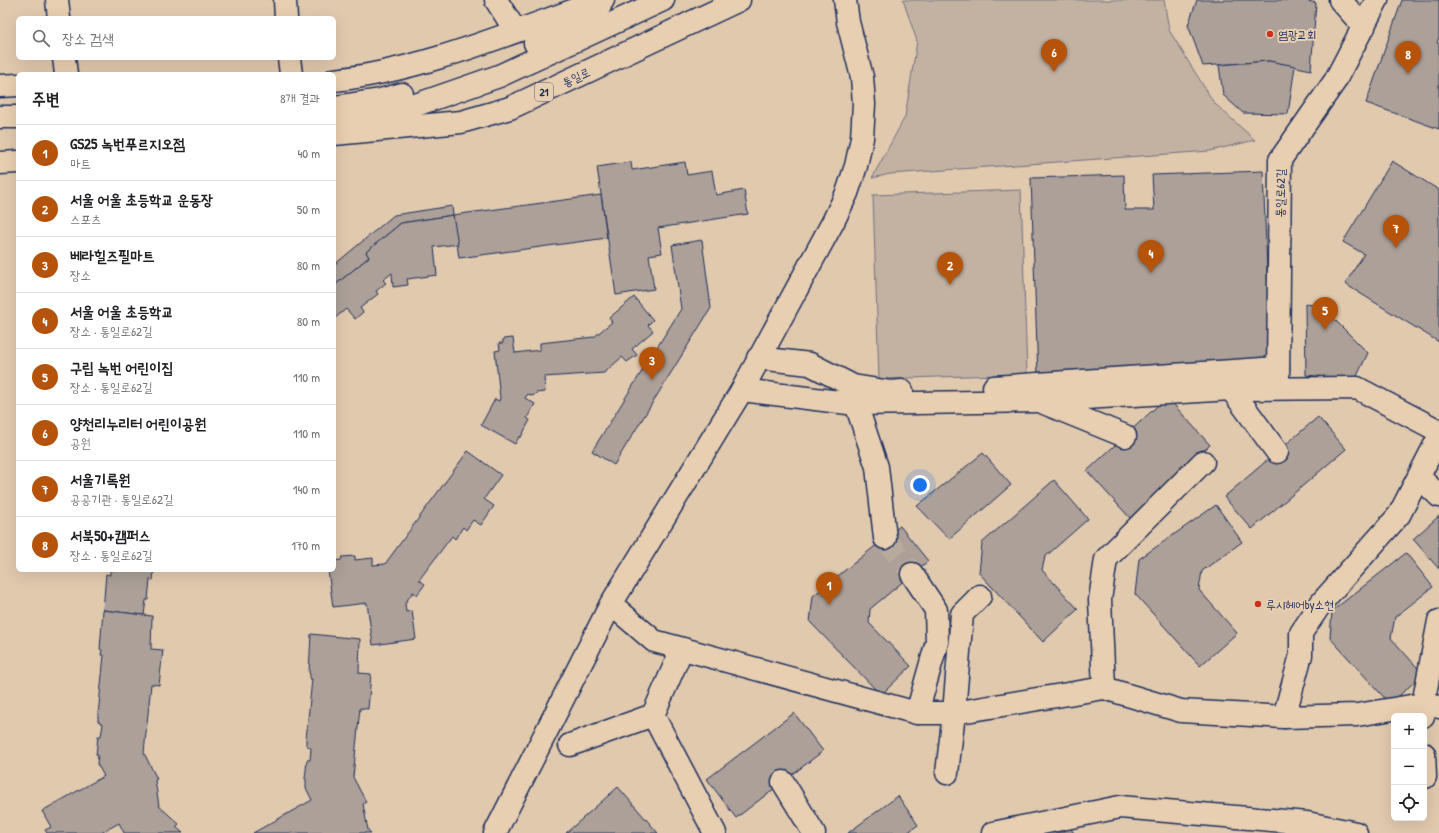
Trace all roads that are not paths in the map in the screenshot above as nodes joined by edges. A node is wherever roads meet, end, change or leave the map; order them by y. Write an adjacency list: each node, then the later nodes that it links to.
1 (57, 0): 11 (street)
2 (285, 0): 12 (street)
3 (496, 0): 14 (street)
4 (603, 0): 14 (street)
5 (610, 0): 22 (street)
6 (663, 0): 25 (street)
7 (739, 0): 26 (street, 통일로 / 21)
8 (845, 0): 29 (street)
9 (1340, 0): 13 (street)
10 (1377, 0): 13 (street, 통일로62길)
11 (59, 16)
12 (286, 16)
13 (1364, 27): 30 (street, 통일로62길)
14 (516, 30): 19 (street)
15 (64, 60): 17 (street)
16 (290, 60): 18 (street)
17 (66, 72)
18 (291, 72)
19 (336, 80)
20 (16, 85): 21 (street)
21 (0, 86)
22 (336, 107)
23 (0, 117): 24 (street)
24 (16, 117)
25 (336, 128)
26 (336, 134)
27 (0, 162): 28 (street)
28 (16, 162)
29 (758, 358): 30 (street); 32 (street)
30 (1278, 378): 31 (street); 35 (street)
31 (1231, 389): 33 (street); 38 (street)
32 (742, 390): 34 (street); 45 (street)
33 (1037, 401): 34 (street); 36 (street)
34 (856, 404): 42 (street)
35 (1439, 432)
36 (1125, 436)
37 (1439, 437): 40 (street)
38 (1277, 452)
39 (1204, 462): 48 (street)
40 (1419, 477): 41 (street); 53 (street)
41 (1439, 496)
42 (885, 538)
43 (912, 574): 51 (street)
44 (980, 596): 50 (street)
45 (611, 604): 47 (street); 58 (street)
46 (1439, 621): 49 (street)
47 (682, 649): 51 (street); 52 (street)
48 (1104, 688): 50 (street); 53 (street)
49 (1428, 709): 53 (street)
50 (954, 713): 51 (street); 55 (street)
51 (917, 714)
52 (653, 715): 54 (street); 57 (street)
53 (1284, 717)
54 (570, 745)
55 (947, 773)
56 (783, 782): 59 (street)
57 (710, 831)
58 (495, 833)
59 (814, 833)
60 (993, 833): 61 (street)
61 (1356, 833)

